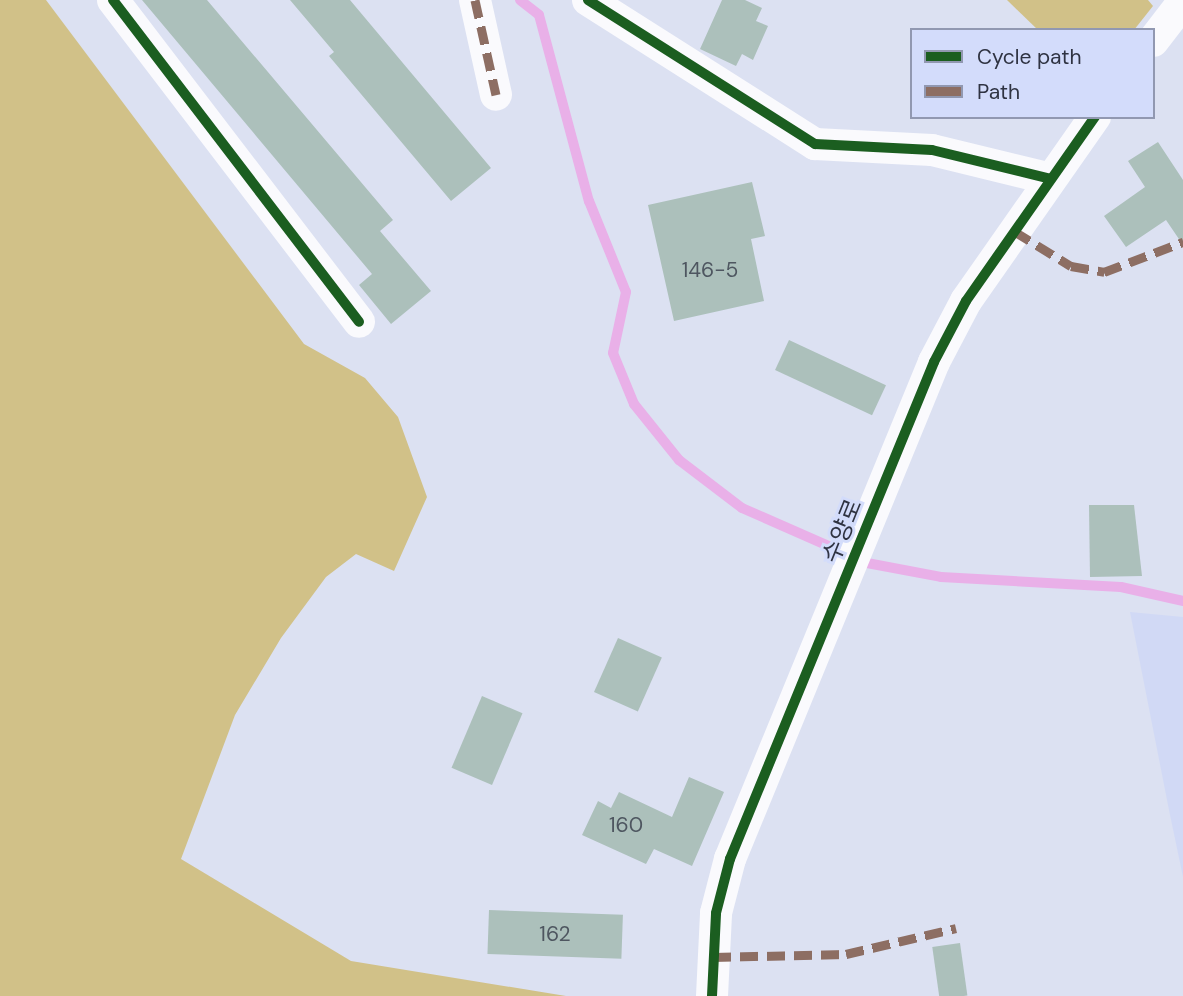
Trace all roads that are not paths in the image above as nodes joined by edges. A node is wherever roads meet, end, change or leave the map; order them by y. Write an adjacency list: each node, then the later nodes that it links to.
1 (113, 0): 9 (street)
2 (474, 0): 6 (street)
3 (588, 0): 8 (street)
4 (1183, 2): 5 (street)
5 (1155, 38)
6 (496, 95)
7 (1094, 119): 8 (street, 수양로)
8 (1051, 179): 10 (street, 수양로)
9 (359, 322)
10 (712, 996)

